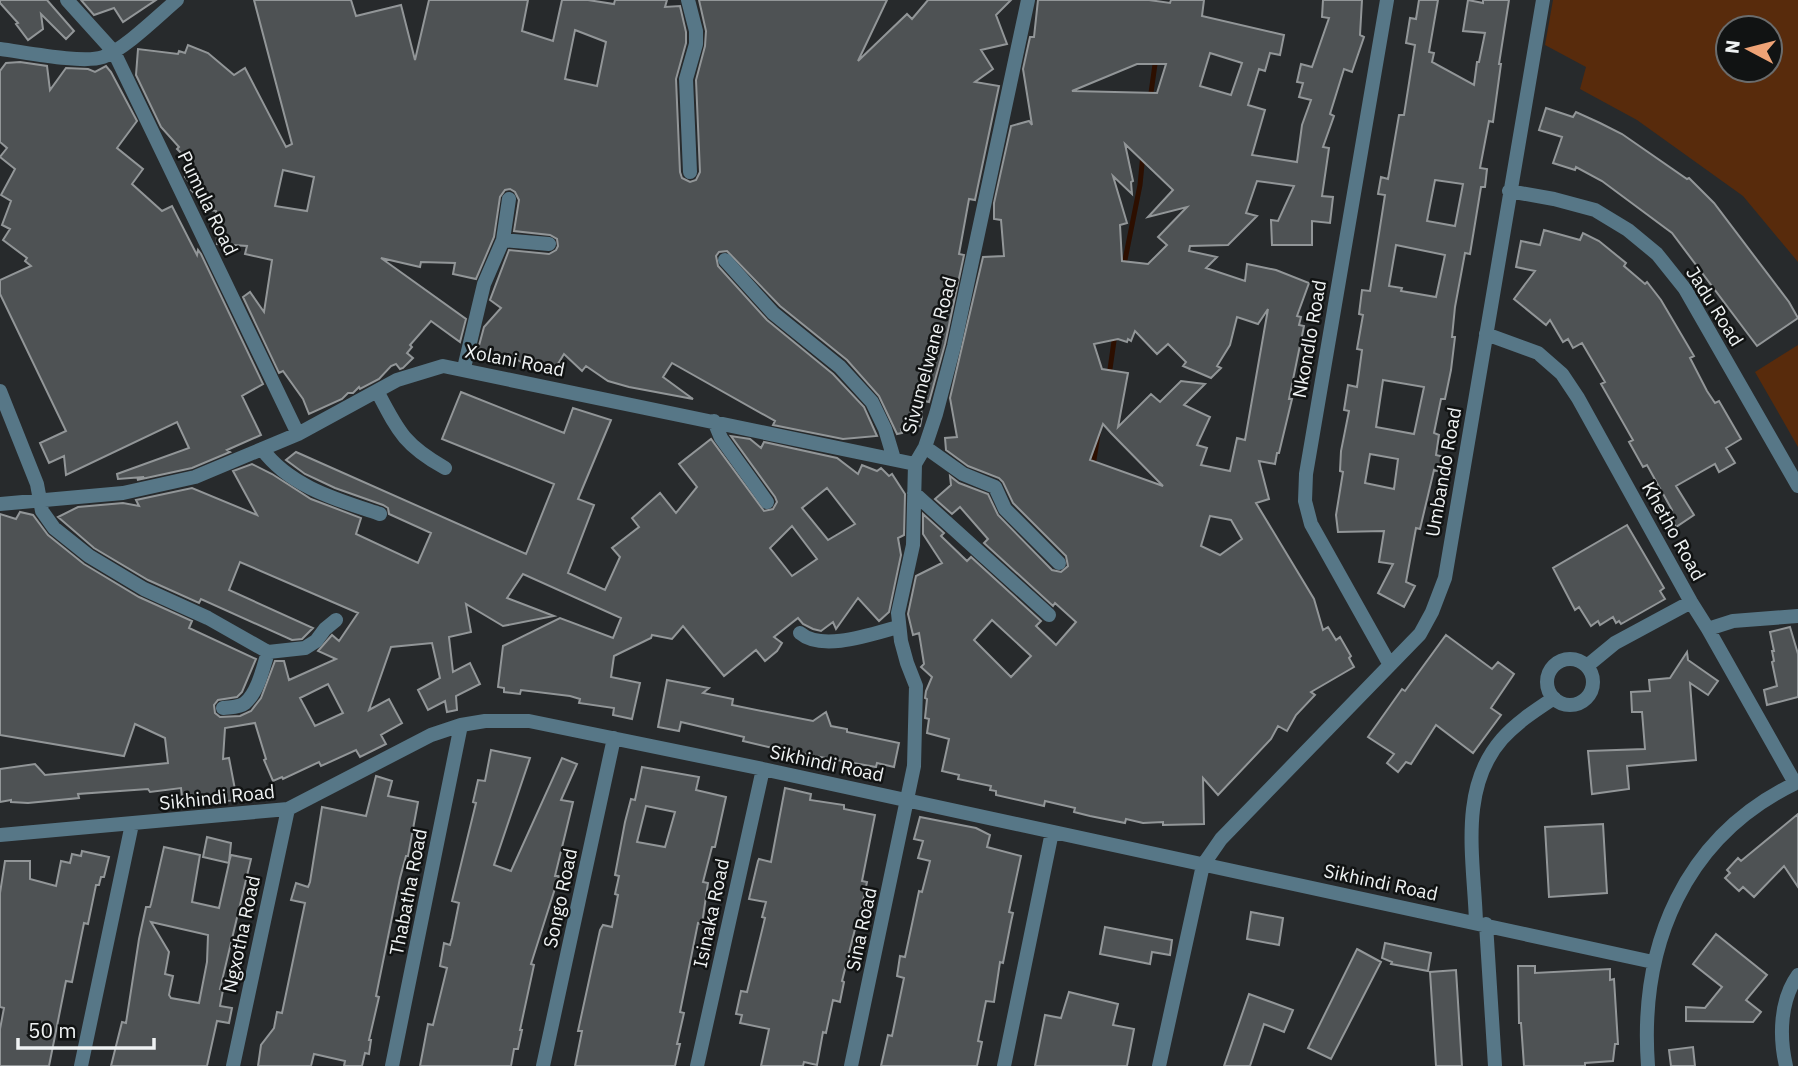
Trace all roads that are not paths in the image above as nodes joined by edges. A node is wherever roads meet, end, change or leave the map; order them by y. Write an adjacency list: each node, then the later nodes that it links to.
1 (67, 0): 8 (street, Pumula Road)
2 (177, 0): 8 (street)
3 (688, 0): 9 (street)
4 (1028, 0): 21 (street, Sivumelwane Road)
5 (1387, 0): 41 (street, Nkondlo Road)
6 (1543, 0): 10 (street, Umbando Road)
7 (0, 49): 8 (street)
8 (114, 52): 20 (street, Pumula Road)
9 (690, 172)
10 (1509, 191): 15 (street, Umbando Road); 26 (street, Jadu Road)
11 (509, 199): 12 (street)
12 (503, 240): 13 (street); 16 (street)
13 (549, 244)
14 (725, 260): 23 (street)
15 (1486, 334): 33 (street, Khetho Road); 41 (street, Umbando Road)
16 (464, 369): 18 (street, Xolani Road); 19 (street, Xolani Road)
17 (0, 391): 28 (street)
18 (377, 391): 20 (street, Xolani Road); 25 (street)
19 (714, 421): 23 (street, Xolani Road); 29 (street)
20 (298, 434): 22 (street, Xolani Road)
21 (925, 447): 24 (street, Sivumelwane Road); 32 (street)
22 (262, 449): 28 (street, Xolani Road); 31 (street)
23 (894, 459): 24 (street, Xolani Road)
24 (915, 464): 27 (street, Sivumelwane Road)
25 (445, 468)
26 (1798, 486)
27 (914, 494): 34 (street); 37 (street, Sivumelwane Road)
28 (40, 501): 30 (street, Xolani Road); 40 (street)
29 (767, 502)
30 (0, 504)
31 (380, 514)
32 (1059, 563)
33 (1690, 602): 38 (street, Khetho Road); 42 (street)
34 (1049, 615)
35 (1798, 616): 38 (street)
36 (335, 620): 40 (street)
37 (898, 628): 39 (street); 49 (street, Sivumelwane Road)
38 (1708, 629): 48 (street, Khetho Road)
39 (800, 633)
40 (268, 652): 44 (street)
41 (1390, 666): 54 (street, Umbando Road)
42 (1587, 666): 43 (street); 43 (street)
43 (1554, 698): 55 (street)
44 (223, 708)
45 (461, 725): 46 (street, Sikhindi Road); 50 (street, Sikhindi Road); 60 (street, Thabatha Road)
46 (614, 738): 47 (street, Sikhindi Road); 61 (street, Songo Road)
47 (763, 769): 49 (street, Sikhindi Road); 62 (street, Isinaka Road)
48 (1796, 783): 56 (street)
49 (908, 801): 52 (street, Sikhindi Road); 63 (street, Sina Road)
50 (288, 809): 51 (street, Sikhindi Road); 59 (street, Ngxotha Road)
51 (132, 824): 53 (street, Sikhindi Road); 58 (street)
52 (1052, 832): 54 (street, Sikhindi Road); 64 (street)
53 (0, 835)
54 (1203, 865): 55 (street, Sikhindi Road); 65 (street)
55 (1481, 923): 56 (street, Sikhindi Road); 66 (street)
56 (1653, 962): 67 (street)
57 (1798, 975): 68 (street)
58 (81, 1066)
59 (233, 1066)
60 (392, 1066)
61 (543, 1066)
62 (697, 1066)
63 (851, 1066)
64 (1004, 1066)
65 (1159, 1066)
66 (1495, 1066)
67 (1647, 1066)
68 (1786, 1066)

